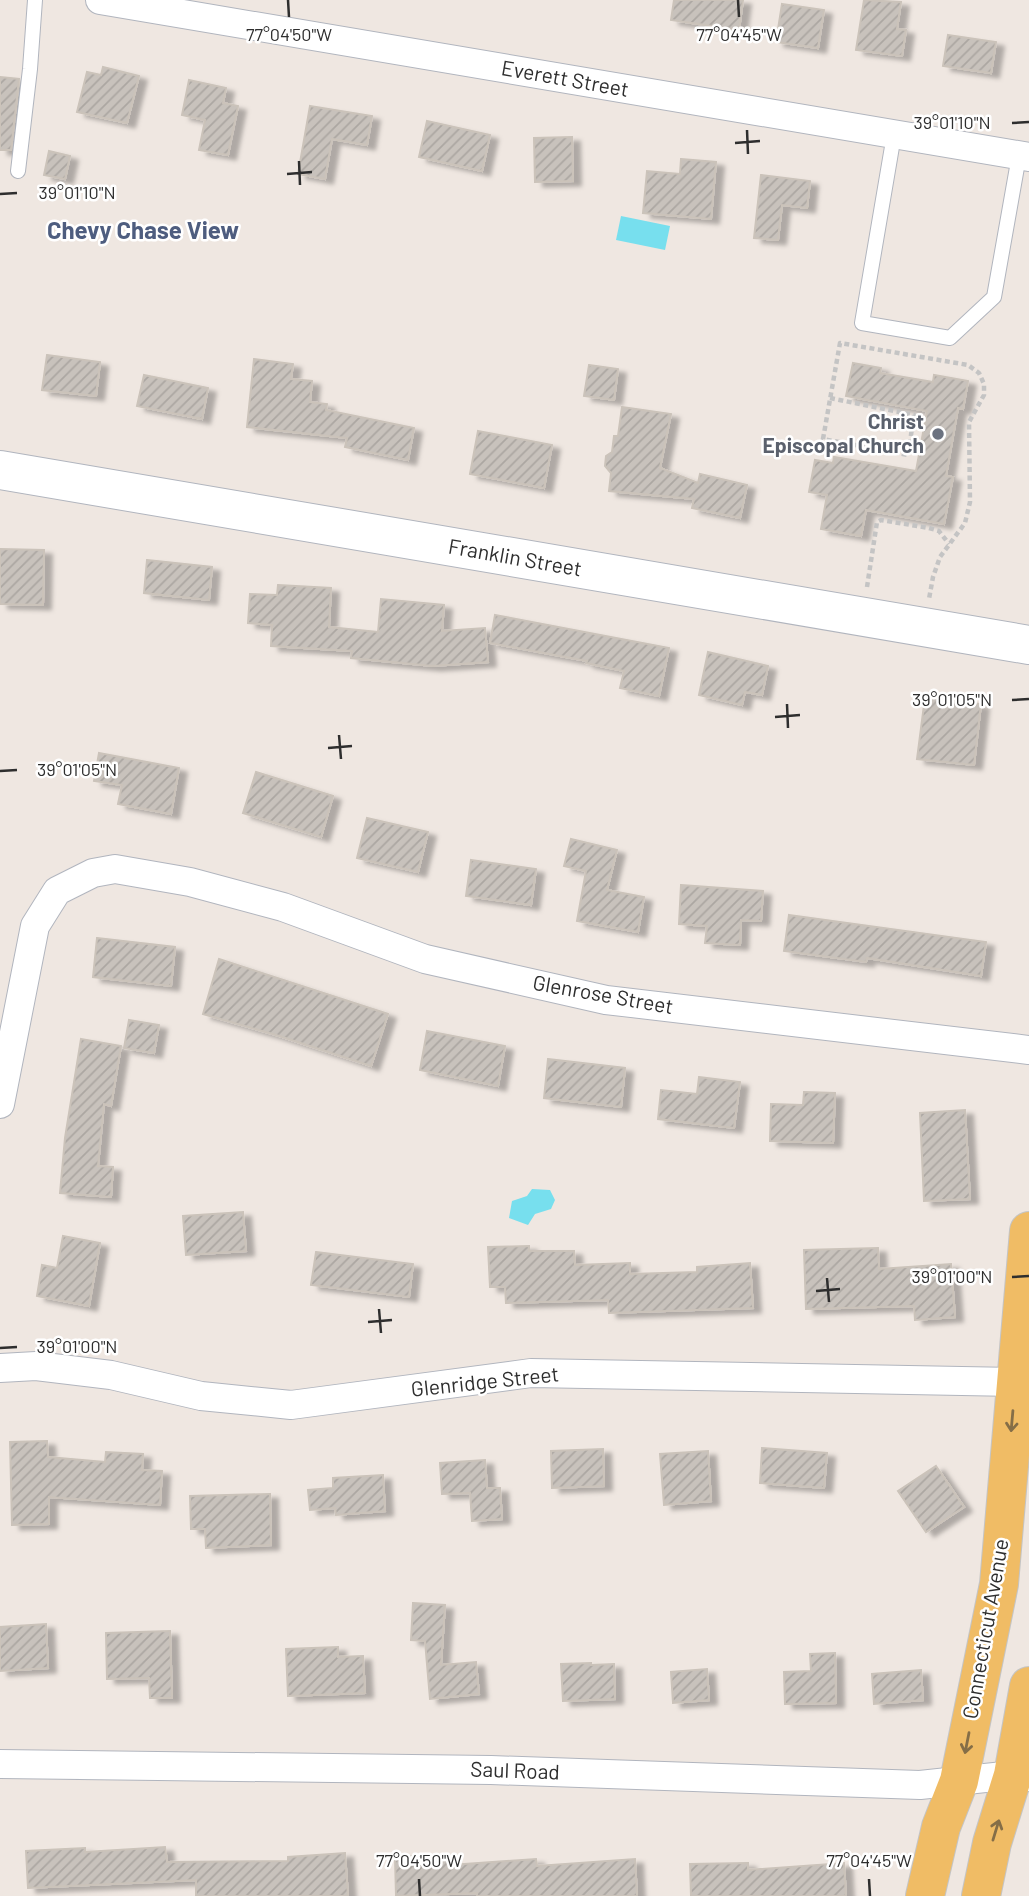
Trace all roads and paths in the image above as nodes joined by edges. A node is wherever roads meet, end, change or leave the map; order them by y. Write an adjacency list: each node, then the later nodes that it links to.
1 (35, 0): 5 (lane)
2 (100, 0): 3 (street, Everett Street)
3 (894, 135): 4 (street, Everett Street); 4 (lane)
4 (1024, 157)
5 (18, 171)
6 (830, 398): 6 (path); 8 (path)
7 (0, 470): 9 (street, Franklin Street)
8 (949, 544): 9 (path); 10 (path)
9 (862, 617): 10 (street, Franklin Street)
10 (925, 628): 11 (street, Franklin Street)
11 (1029, 645)
12 (5, 1039): 13 (street, Glenrose Street); 14 (street, Glenrose Street)
13 (1029, 1050)
14 (0, 1104)
15 (1029, 1231): 17 (main road, Connecticut Avenue)
16 (0, 1368): 17 (street, Glenridge Street)
17 (1016, 1382): 21 (main road, Connecticut Avenue, one-way to 21)
18 (1029, 1686): 20 (main road)
19 (0, 1764): 21 (street, Saul Road)
20 (1021, 1776): 21 (street, Saul Road); 23 (main road, one-way to 20)
21 (959, 1781): 22 (main road, Connecticut Avenue)
22 (925, 1896)
23 (981, 1896)

